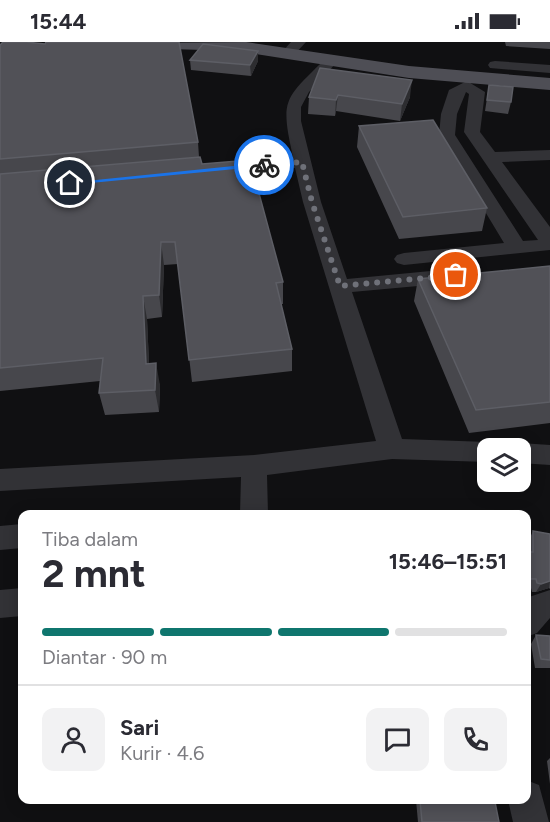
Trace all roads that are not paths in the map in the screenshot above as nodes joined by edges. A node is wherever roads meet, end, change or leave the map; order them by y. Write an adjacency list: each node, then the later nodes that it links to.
1 (117, 44): 2 (main road)
2 (294, 48): 3 (main road)
3 (331, 61): 6 (main road); 12 (street)
4 (495, 66): 5 (street); 6 (main road); 7 (main road)
5 (550, 69)
6 (467, 82): 8 (street); 9 (street)
7 (550, 84)
8 (472, 132): 9 (street); 11 (street)
9 (447, 135): 14 (street)
10 (550, 155): 11 (street)
11 (491, 157): 14 (street)
12 (302, 162): 13 (street); 17 (street)
13 (198, 171)
14 (517, 247): 15 (street)
15 (404, 259)
16 (480, 273): 17 (street)
17 (340, 286): 18 (street)
18 (392, 449): 19 (street); 22 (street)
19 (477, 452)
20 (531, 454): 21 (street)
21 (550, 455)
22 (254, 466): 23 (street); 24 (street)
23 (0, 480)
24 (254, 510)
25 (18, 536): 26 (street)
26 (0, 538)
27 (18, 602): 28 (street)
28 (0, 604)
29 (550, 604): 30 (street)
30 (531, 617)
31 (527, 804): 32 (street)
32 (531, 822)

